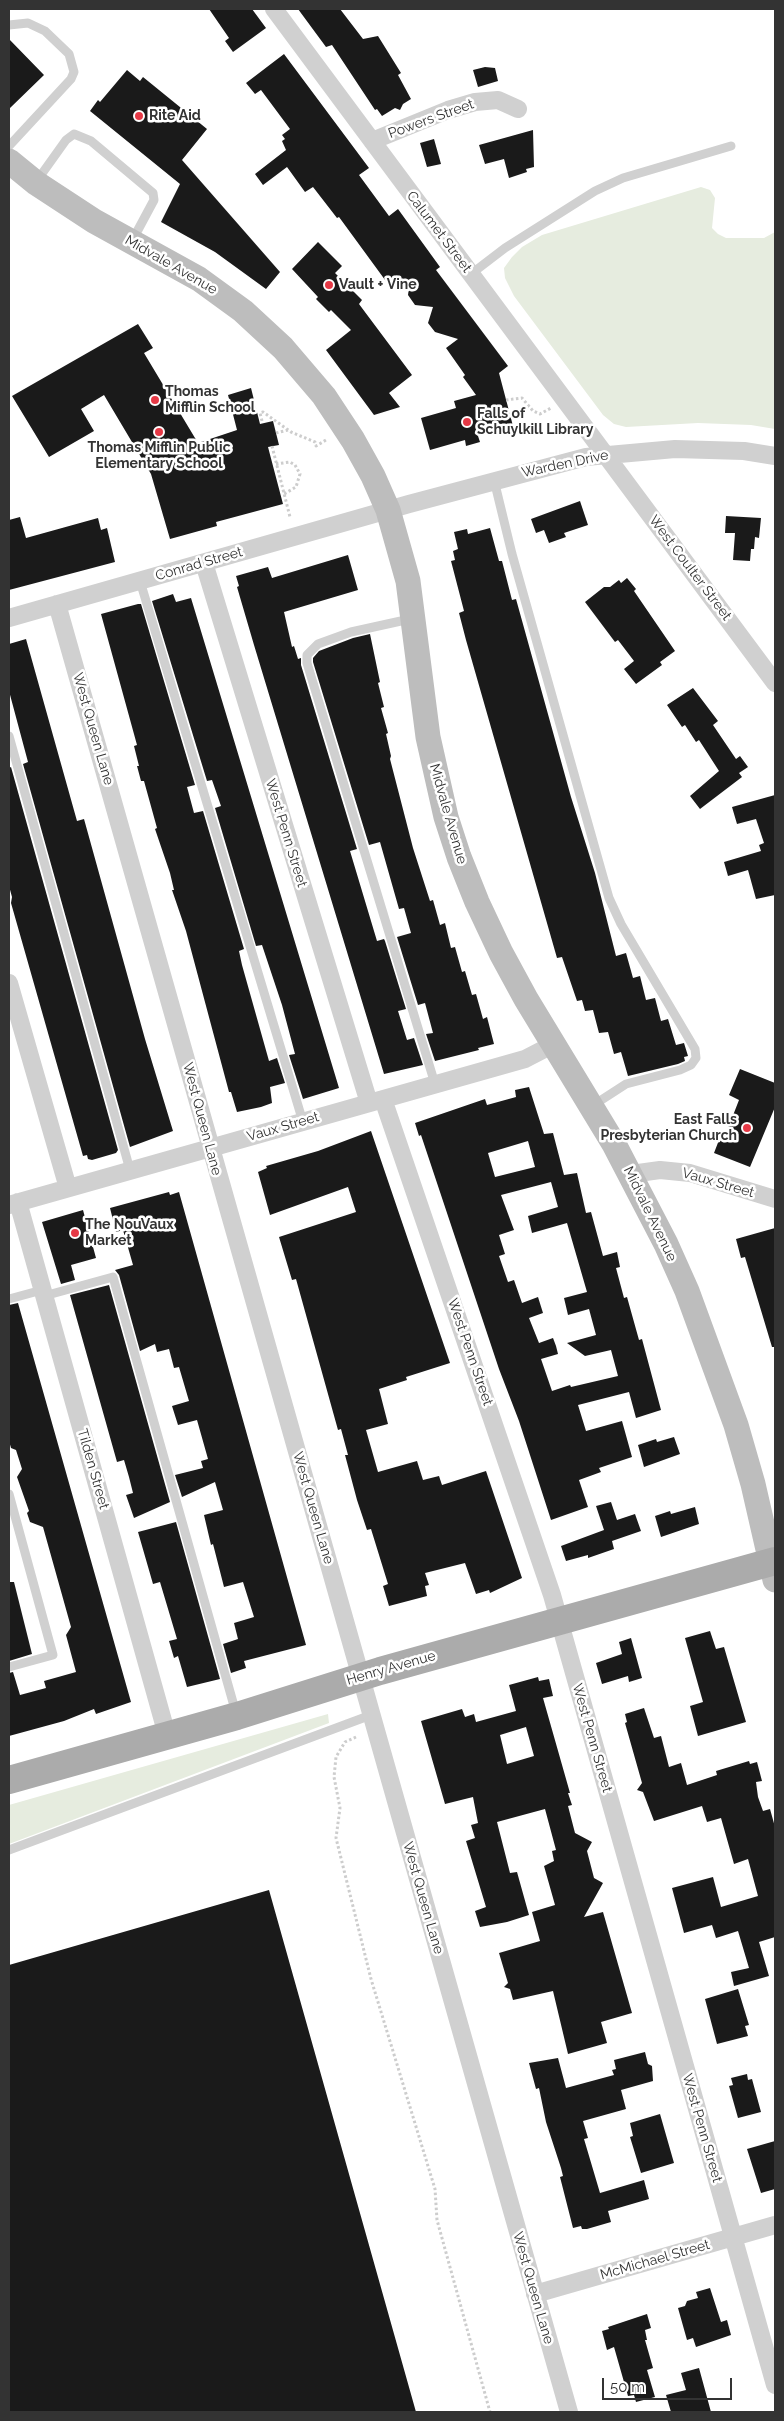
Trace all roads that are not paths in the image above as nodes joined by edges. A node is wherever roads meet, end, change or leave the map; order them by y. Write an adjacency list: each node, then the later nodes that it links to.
1 (274, 9): 4 (street, Calumet Street)
2 (9, 25): 5 (lane)
3 (518, 109): 4 (street, Powers Street)
4 (372, 141): 10 (street, Calumet Street)
5 (9, 146)
6 (731, 146): 10 (lane)
7 (9, 161): 8 (street, Midvale Avenue)
8 (36, 183): 9 (street, Midvale Avenue); 9 (lane)
9 (132, 242): 14 (street, Midvale Avenue)
10 (471, 274): 11 (street, Calumet Street)
11 (604, 454): 12 (street, Warden Drive); 13 (street, Warden Drive); 20 (street, West Coulter Street)
12 (775, 456)
13 (494, 480): 14 (street, Warden Drive); 26 (lane)
14 (388, 510): 15 (street, Conrad Street); 19 (street, Midvale Avenue)
15 (204, 563): 16 (street, Conrad Street); 25 (street, West Penn Street)
16 (140, 581): 17 (street, Conrad Street); 27 (lane)
17 (57, 604): 18 (street, Conrad Street); 28 (street, West Queen Lane)
18 (9, 618)
19 (414, 619): 23 (street, Midvale Avenue); 24 (lane)
20 (775, 683)
21 (9, 736): 29 (lane)
22 (9, 983): 31 (street)
23 (554, 1044): 24 (street, Vaux Street); 26 (street, Midvale Avenue)
24 (435, 1084): 25 (street, Vaux Street)
25 (376, 1101): 27 (street, Vaux Street); 38 (street, West Penn Street)
26 (592, 1106): 30 (street, Midvale Avenue)
27 (303, 1122): 28 (street, Vaux Street)
28 (210, 1148): 29 (street, Vaux Street); 40 (street, West Queen Lane)
29 (130, 1170): 31 (street, Vaux Street)
30 (631, 1174): 32 (street, Vaux Street); 37 (street, Midvale Avenue)
31 (68, 1188): 33 (street, Vaux Street)
32 (775, 1199)
33 (13, 1204): 34 (street, Tilden Street)
34 (43, 1293): 35 (lane); 42 (lane); 43 (street, Tilden Street)
35 (9, 1299)
36 (9, 1494): 39 (lane)
37 (774, 1567): 38 (main road, Henry Avenue)
38 (560, 1621): 40 (main road, Henry Avenue); 47 (street, West Penn Street)
39 (9, 1666)
40 (361, 1677): 41 (street, West Queen Lane); 42 (main road, Henry Avenue)
41 (371, 1715): 45 (lane); 48 (street, West Queen Lane)
42 (236, 1716): 43 (main road, Henry Avenue)
43 (168, 1735): 44 (main road, Henry Avenue)
44 (9, 1780)
45 (9, 1850)
46 (775, 2225): 47 (street, McMichael Street)
47 (733, 2238): 48 (street, McMichael Street); 49 (street, West Penn Street)
48 (535, 2294): 50 (street, West Queen Lane)
49 (775, 2385)
50 (569, 2412)

